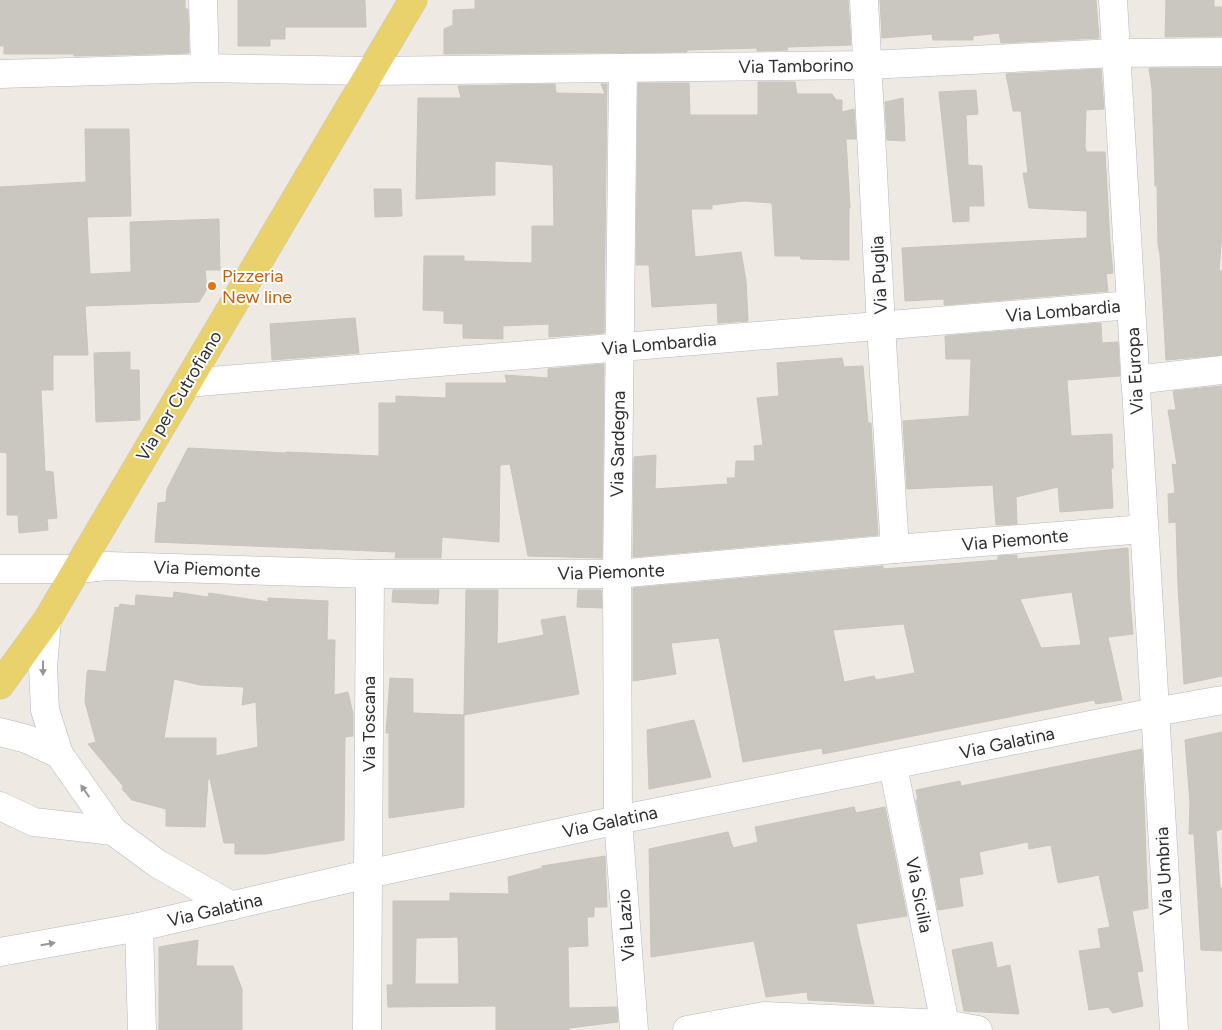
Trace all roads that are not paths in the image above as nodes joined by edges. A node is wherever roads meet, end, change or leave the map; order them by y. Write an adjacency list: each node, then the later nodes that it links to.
1 (203, 0): 8 (street)
2 (413, 0): 10 (main road, Via per Cutrofiano)
3 (864, 0): 7 (street, Via Puglia)
4 (1113, 0): 5 (street, Via Europa)
5 (1116, 52): 6 (street, Via Tamborino); 7 (street, Via Tamborino); 12 (street, Via Europa)
6 (1222, 52)
7 (868, 65): 9 (street, Via Tamborino); 13 (street, Via Puglia)
8 (205, 68): 10 (street, Via Tamborino); 11 (street, Via Tamborino)
9 (623, 68): 10 (street, Via Tamborino); 14 (street, Via Sardegna)
10 (371, 71): 17 (main road, Via per Cutrofiano)
11 (0, 74)
12 (1131, 305): 13 (street, Via Lombardia); 16 (street, Via Europa)
13 (881, 326): 14 (street, Via Lombardia); 19 (street, Via Puglia)
14 (620, 347): 17 (street, Via Lombardia); 23 (street, Via Sardegna)
15 (1222, 370): 16 (street)
16 (1135, 380): 18 (street, Via Europa)
17 (187, 383): 21 (main road, Via per Cutrofiano)
18 (1144, 529): 19 (street, Via Piemonte); 27 (street, Via Europa)
19 (895, 549): 23 (street, Via Piemonte)
20 (0, 569): 21 (street, Via Piemonte)
21 (77, 569): 22 (street, Via Piemonte); 24 (main road, Via per Cutrofiano)
22 (370, 574): 23 (street, Via Piemonte); 34 (street, Via Toscana)
23 (616, 574): 32 (street, Via Sardegna)
24 (46, 620): 25 (main road, Via per Cutrofiano); 29 (street, one-way to 29)
25 (0, 685)
26 (1222, 700): 27 (street, Via Galatina)
27 (1155, 712): 30 (street, Via Galatina); 44 (street, Via Umbria)
28 (0, 732): 29 (street)
29 (59, 754): 33 (street, one-way to 29)
30 (893, 766): 32 (street, Via Galatina); 38 (street, Via Sicilia)
31 (0, 806): 33 (street)
32 (618, 820): 34 (street, Via Galatina); 41 (street, Via Lazio)
33 (113, 831): 35 (street)
34 (368, 874): 35 (street, Via Galatina); 40 (street, Via Toscana)
35 (232, 906): 36 (street, Via Galatina)
36 (139, 928): 37 (street, Via Galatina, one-way to 36); 39 (street)
37 (0, 952)
38 (945, 1024): 42 (street); 43 (street)
39 (142, 1030)
40 (367, 1030)
41 (634, 1030)
42 (687, 1030)
43 (978, 1030)
44 (1174, 1030)

